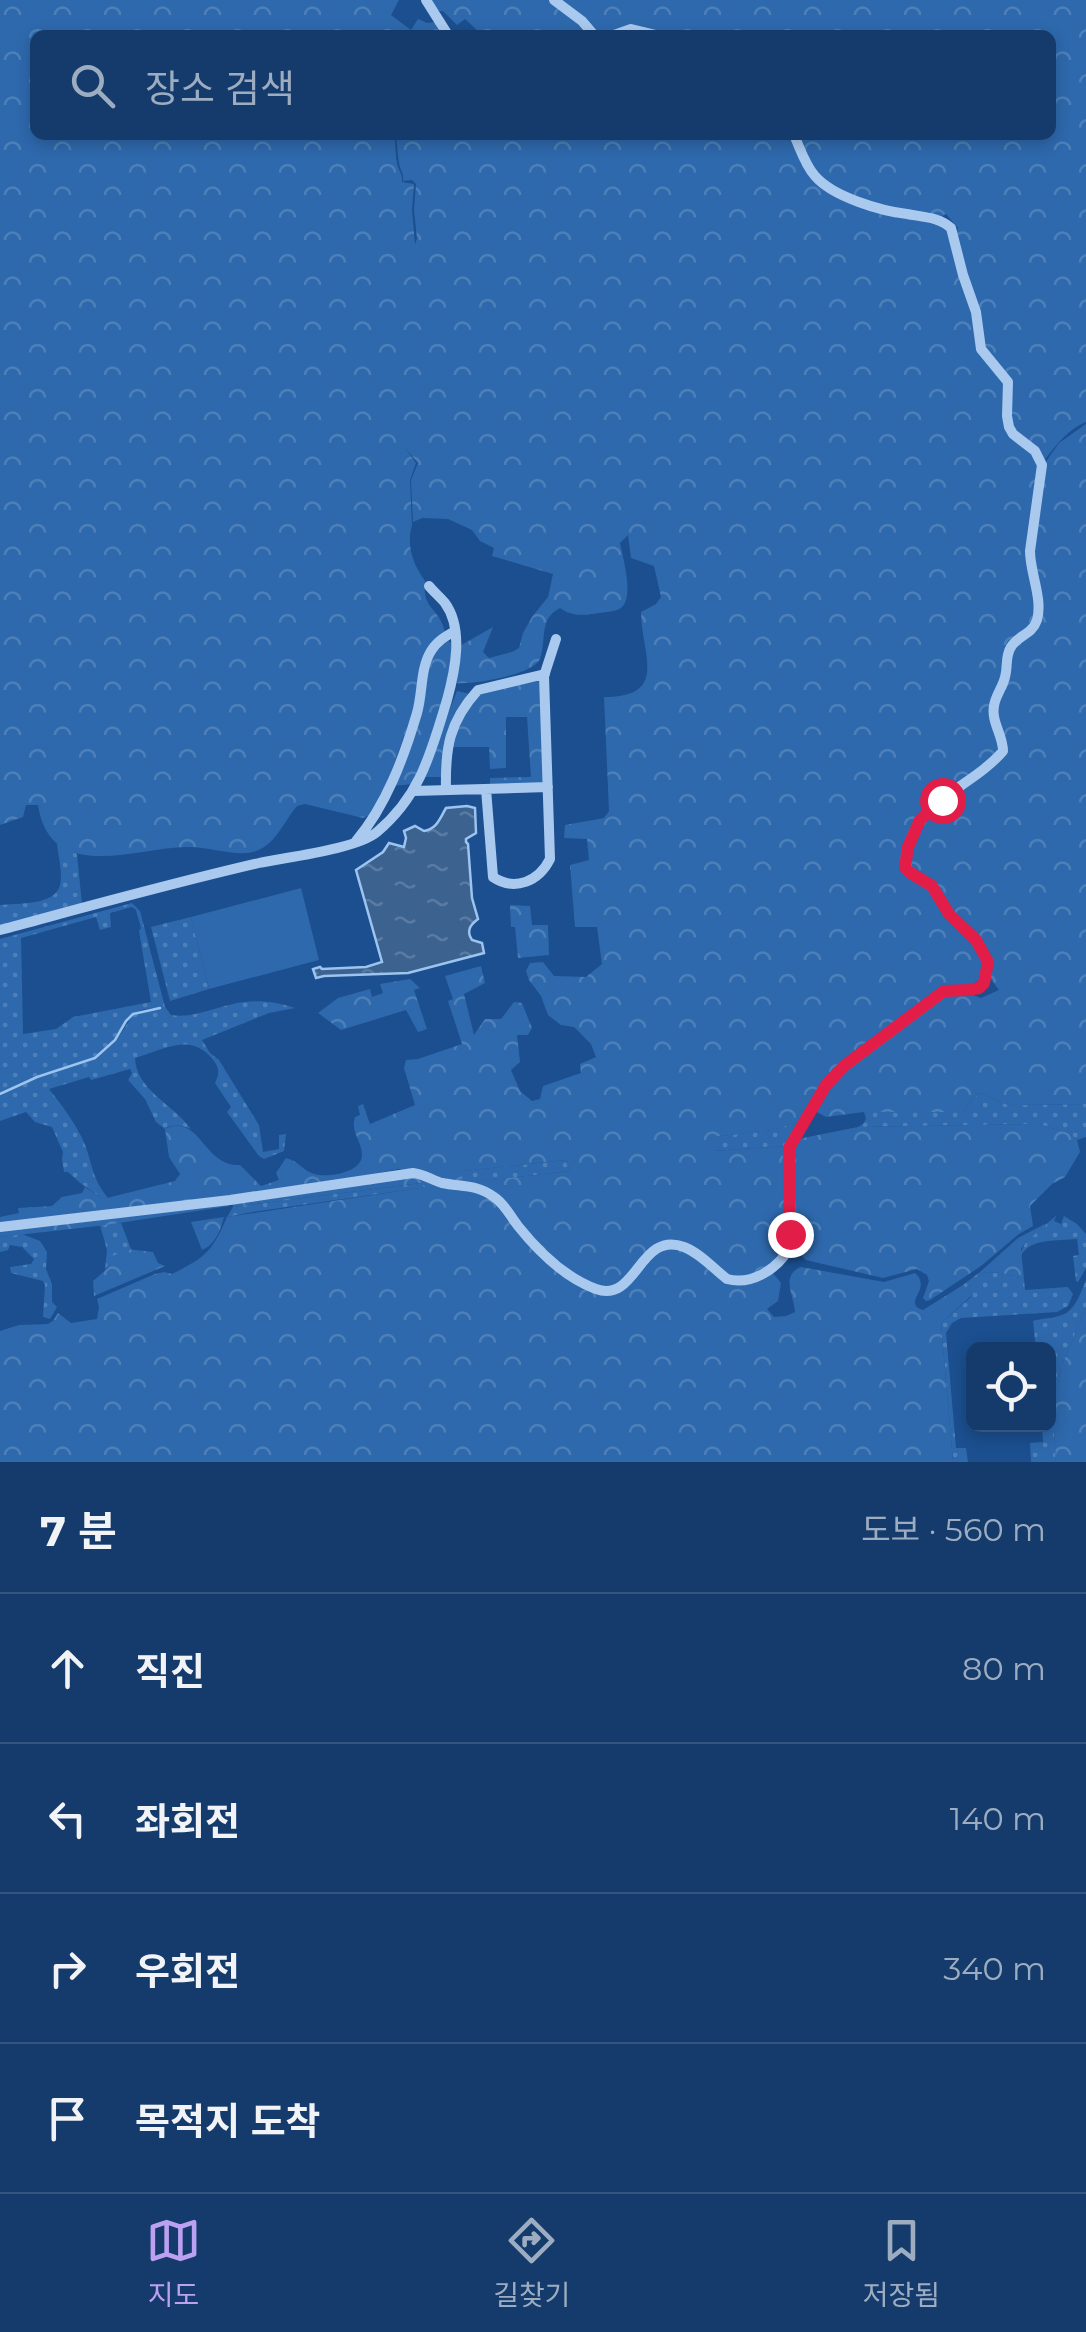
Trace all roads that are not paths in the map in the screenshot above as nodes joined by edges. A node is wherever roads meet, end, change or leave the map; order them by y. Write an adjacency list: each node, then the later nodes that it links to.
1 (426, 0): 3 (street)
2 (554, 0): 4 (street)
3 (445, 30)
4 (590, 30)
5 (796, 140): 16 (street)
6 (430, 586): 7 (street)
7 (455, 631): 12 (street); 14 (street)
8 (556, 639): 9 (street)
9 (544, 674): 10 (street); 13 (street)
10 (548, 787): 11 (street); 11 (street)
11 (486, 788): 13 (street)
12 (414, 790): 13 (street); 14 (street)
13 (446, 790)
14 (355, 842): 15 (street)
15 (0, 930)
16 (0, 1227)

